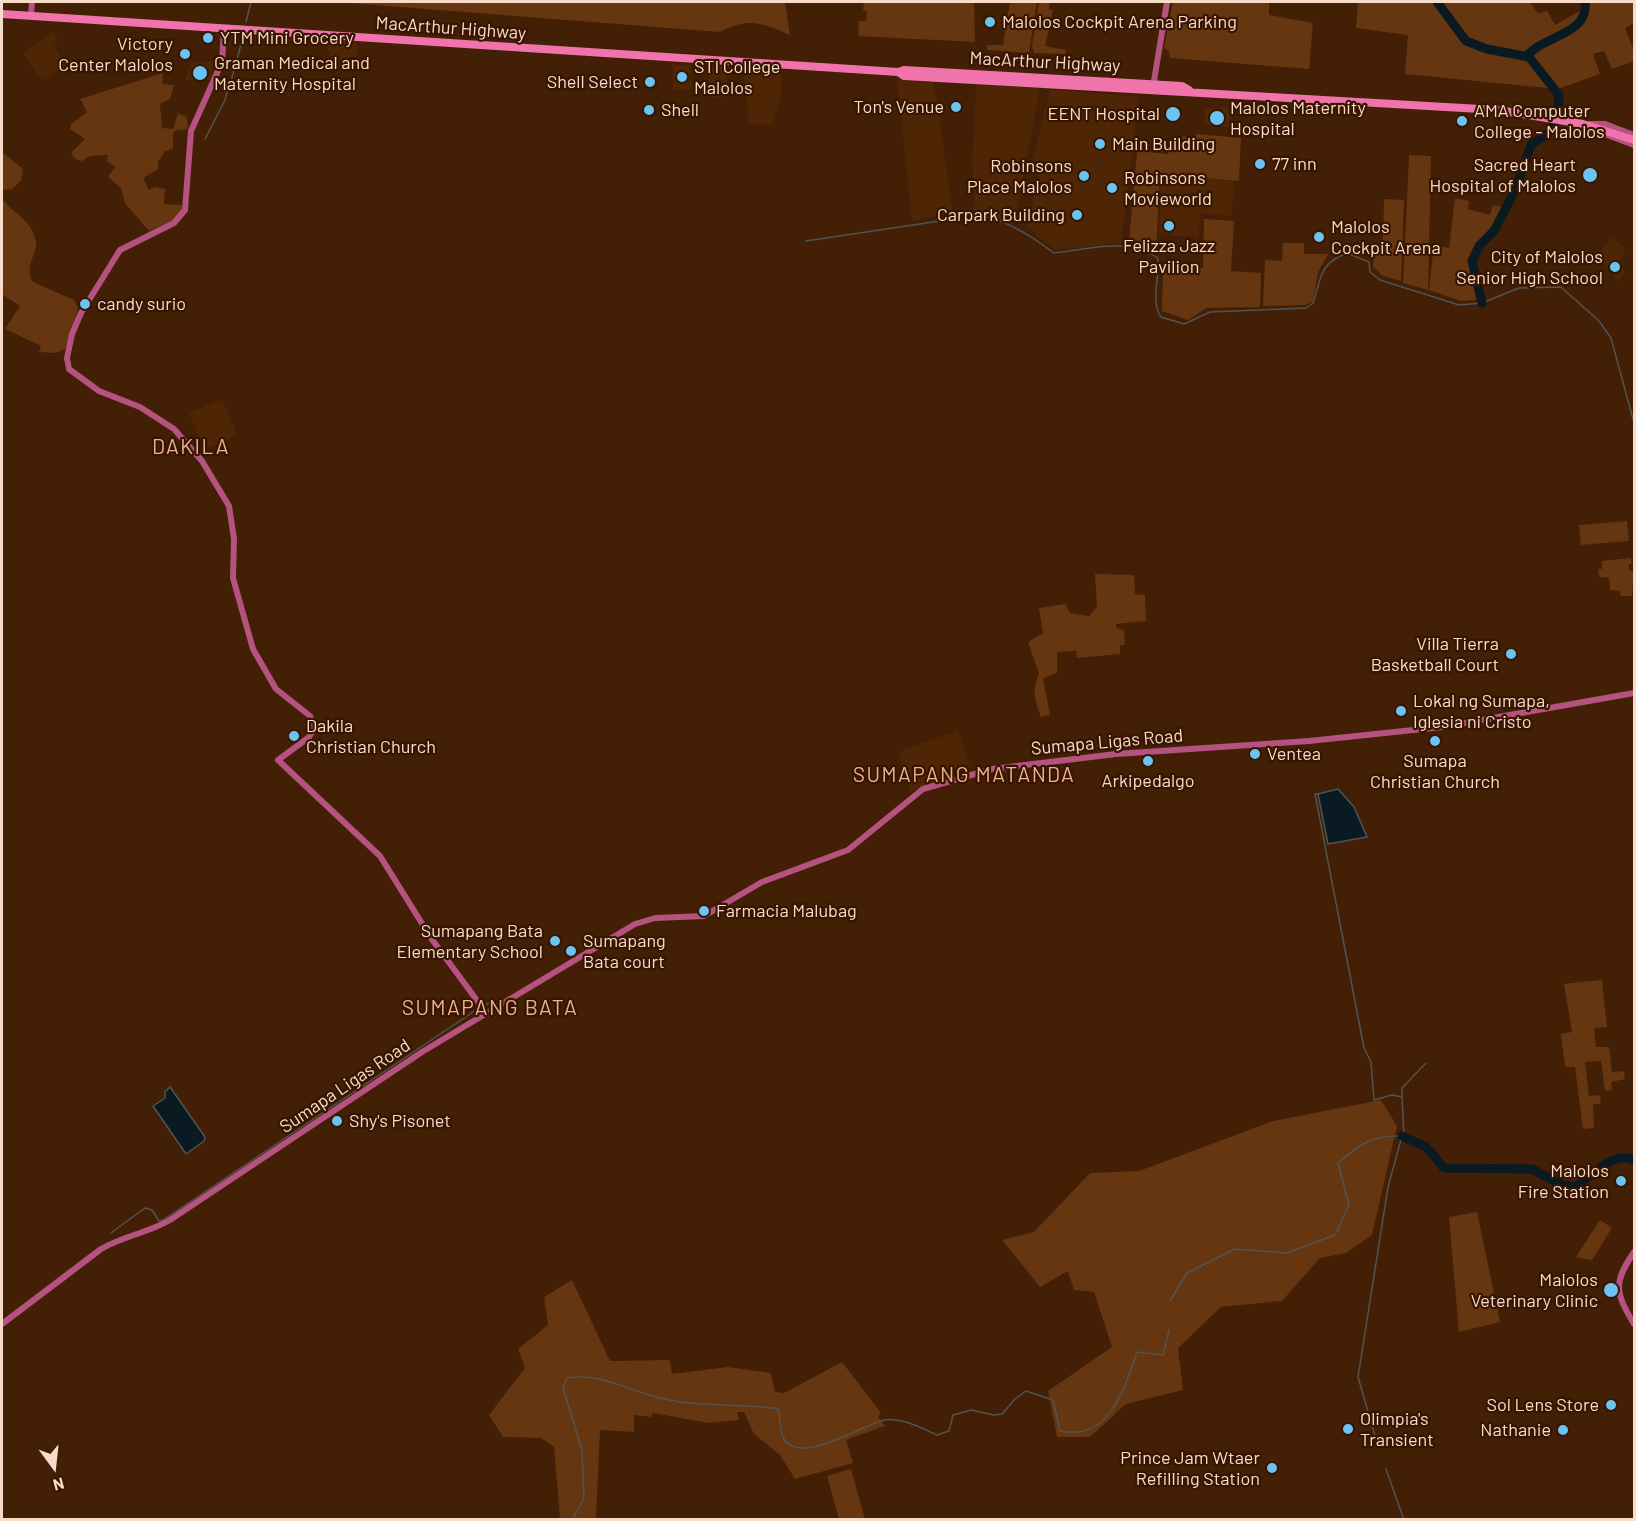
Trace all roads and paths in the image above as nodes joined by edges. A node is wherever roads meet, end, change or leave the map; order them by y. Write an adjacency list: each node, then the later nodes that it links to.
1 (32, 2): 4 (main road)
2 (1167, 2): 6 (main road)
3 (2, 14): 4 (highway, MacArthur Highway)
4 (31, 15): 5 (highway, MacArthur Highway)
5 (224, 29): 6 (highway, MacArthur Highway); 12 (main road)
6 (1153, 88): 7 (highway, MacArthur Highway)
7 (1583, 124): 8 (main road, MacArthur Highway); 9 (highway, MacArthur Highway); 10 (main road, MacArthur Highway)
8 (1635, 135)
9 (1635, 140)
10 (1635, 146)
11 (1635, 693): 12 (main road, Sumapa Ligas Road)
12 (487, 1014): 14 (main road, Sumapa Ligas Road)
13 (1635, 1252): 15 (main road)
14 (2, 1324)
15 (1635, 1324)

